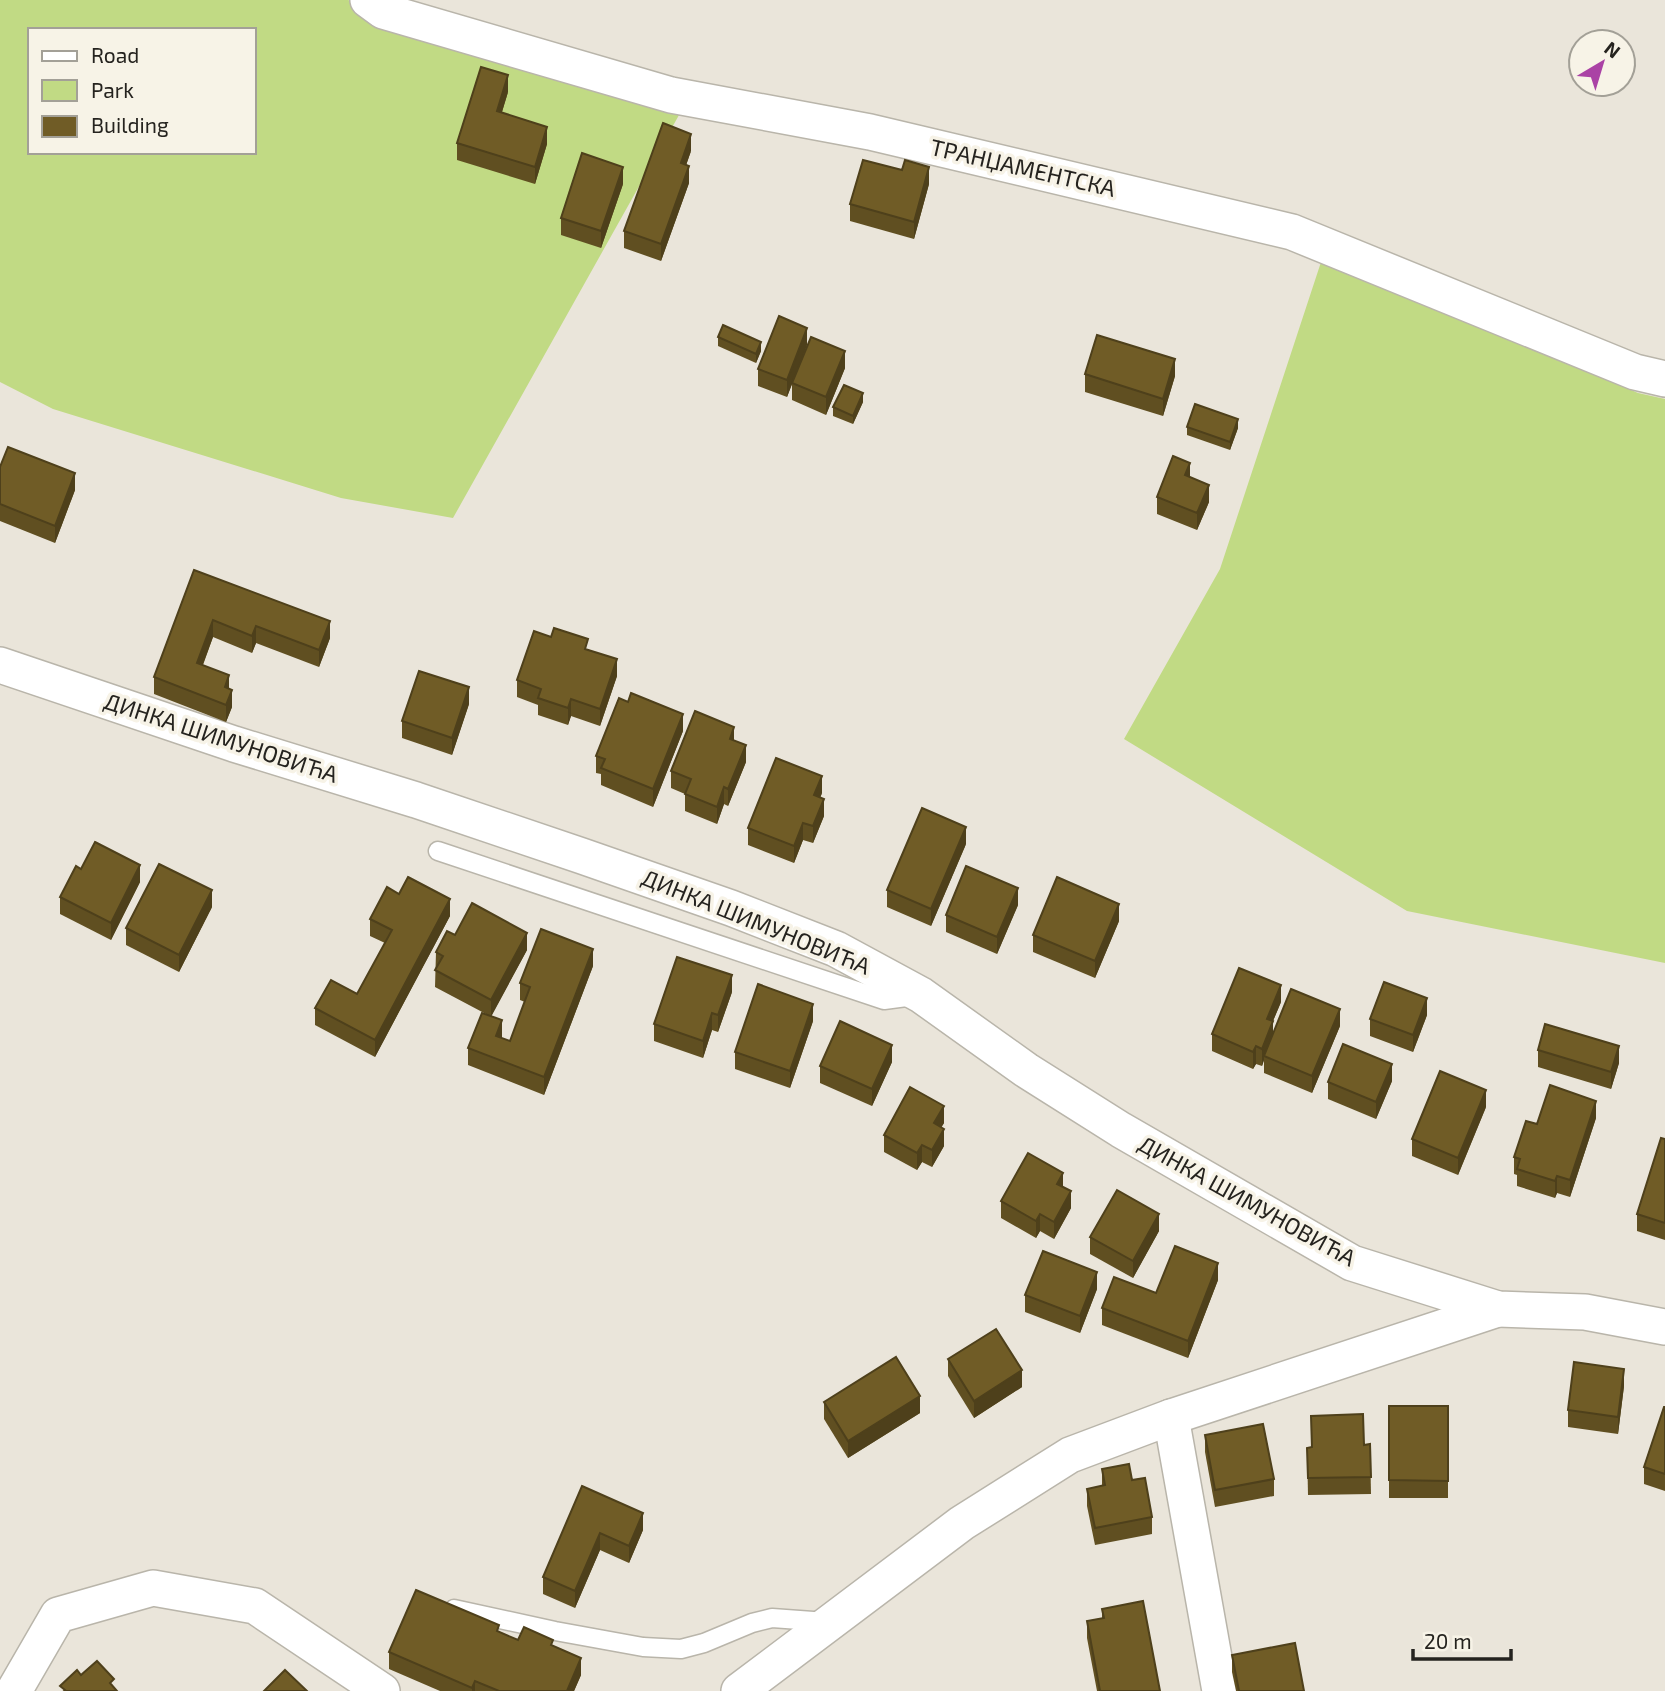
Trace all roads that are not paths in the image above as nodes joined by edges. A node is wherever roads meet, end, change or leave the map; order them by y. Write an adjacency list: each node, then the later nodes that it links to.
1 (368, 0): 2 (street, ТРАНЏАМЕНТСКА)
2 (1665, 379)
3 (0, 665): 5 (street, ДИНКА ШИМУНОВИЋА)
4 (438, 851): 5 (lane)
5 (921, 995): 6 (street, ДИНКА ШИМУНОВИЋА)
6 (1498, 1309): 7 (street, ДИНКА ШИМУНОВИЋА); 8 (street, ДИНКА ШИМУНОВИЋА)
7 (1665, 1326)
8 (1171, 1417): 10 (street, ДИНКА ШИМУНОВИЋА); 14 (street)
9 (454, 1609): 10 (lane)
10 (831, 1622): 13 (street, ДИНКА ШИМУНОВИЋА)
11 (14, 1691): 12 (street)
12 (382, 1691)
13 (739, 1691)
14 (1220, 1691)

